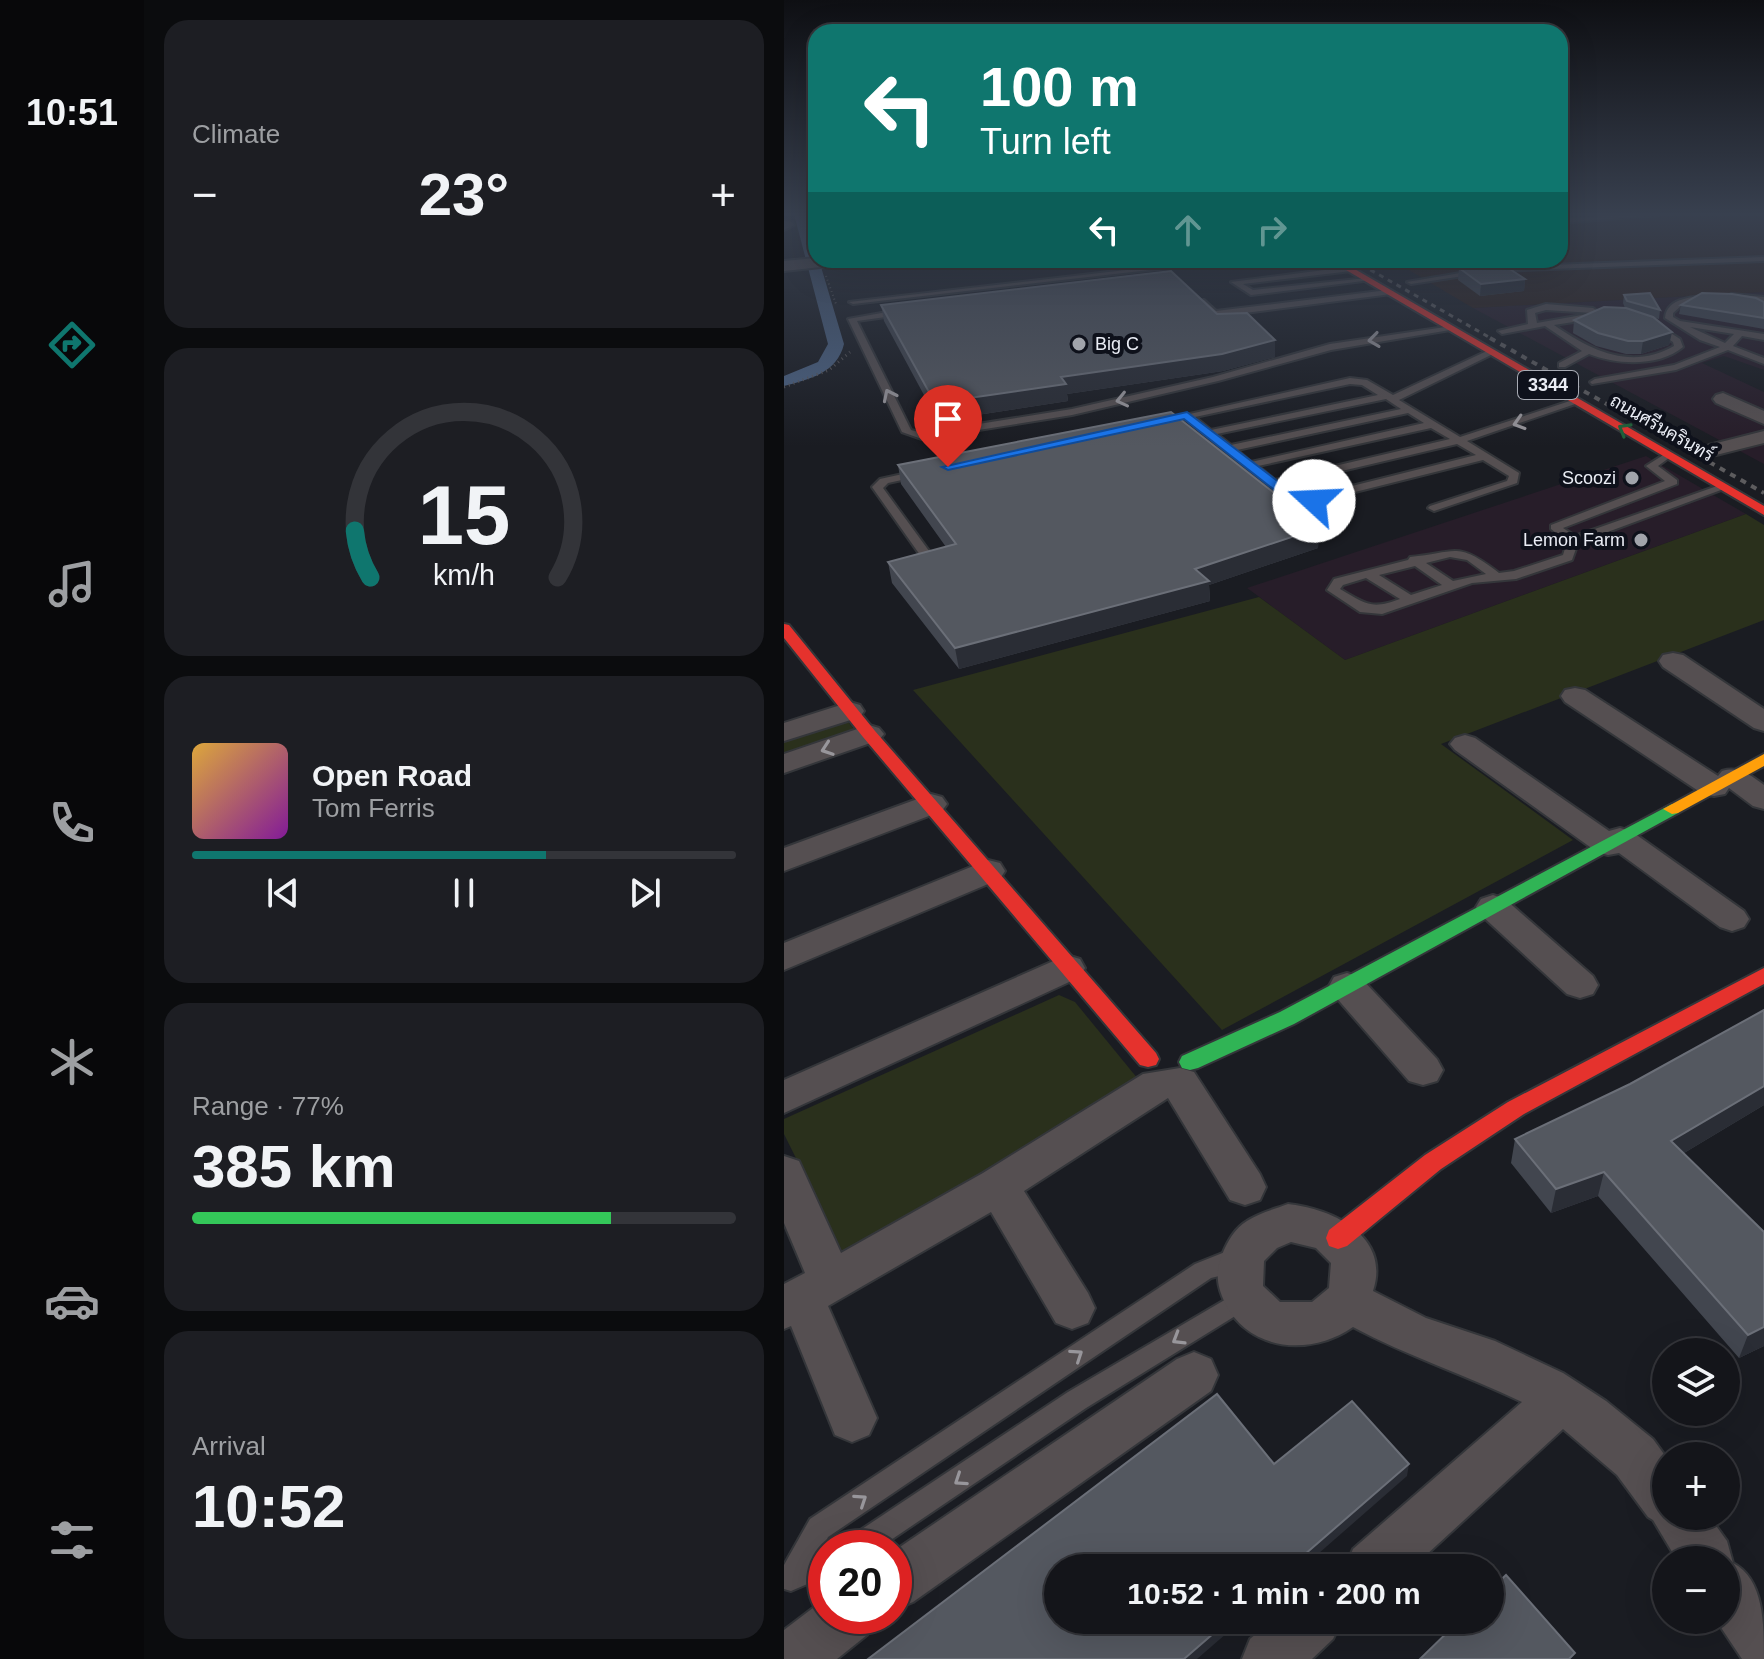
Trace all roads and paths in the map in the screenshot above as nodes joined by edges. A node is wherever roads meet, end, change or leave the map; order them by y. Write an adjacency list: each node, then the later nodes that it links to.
1 (831, 291): 9 (path)
2 (949, 291): 8 (lane)
3 (1429, 291): 6 (street)
4 (1388, 292): 11 (lane); 17 (street, ถนนศรีนครินทร์ / 3344)
5 (1193, 293): 11 (lane)
6 (1437, 296)
7 (1764, 299): 12 (lane)
8 (853, 302)
9 (836, 303)
10 (909, 311): 17 (lane, one-way to 10)
11 (1214, 314): 13 (lane)
12 (1672, 321): 18 (lane); 20 (lane); 22 (lane)
13 (1225, 324)
14 (1547, 324): 15 (lane); 15 (lane); 25 (lane)
15 (1533, 326): 16 (lane)
16 (1496, 328): 23 (street, 3344)
17 (1452, 329): 26 (street, ถนนศรีนครินทร์ / 3344)
18 (1740, 333): 19 (lane); 24 (lane)
19 (1764, 337)
20 (1703, 338): 22 (lane); 24 (lane)
21 (848, 341): 30 (path)
22 (1677, 341): 25 (lane)
23 (1526, 344)
24 (1726, 348): 28 (lane); 29 (lane)
25 (1589, 351): 27 (lane)
26 (1492, 352): 32 (lane); 34 (street, ถนนศรีนครินทร์ / 3344)
27 (1556, 361): 29 (street, ถนนศรีนครินทร์ / 3344)
28 (1764, 361)
29 (1595, 382): 31 (street, ถนนศรีนครินทร์ / 3344)
30 (784, 387)
31 (1622, 397)
32 (1391, 398): 35 (lane); 36 (lane); 40 (lane)
33 (1723, 399): 37 (street)
34 (1576, 402): 42 (lane, one-way to 42); 45 (street, ถนนศรีนครินทร์ / 3344, one-way to 34)
35 (1410, 410): 38 (lane); 44 (lane)
36 (1187, 416): 39 (lane); 40 (lane)
37 (1764, 418)
38 (1434, 424): 42 (lane); 48 (lane)
39 (1142, 425)
40 (1209, 433): 44 (lane)
41 (1764, 437): 43 (street)
42 (1461, 440): 46 (lane); 51 (lane)
43 (1710, 446): 47 (street, ถนนศรีนครินทร์)
44 (1229, 449): 48 (lane)
45 (1668, 455): 50 (lane); 52 (street, ถนนศรีนครินทร์ / 3344)
46 (1485, 456): 51 (lane); 54 (lane)
47 (1740, 463)
48 (1250, 465): 51 (lane)
49 (933, 470): 58 (lane)
50 (1673, 482): 53 (lane); 56 (lane)
51 (1274, 484)
52 (1724, 487): 53 (lane); 55 (street, ถนนศรีนครินทร์ / 3344)
53 (1697, 497): 56 (lane)
54 (1434, 508)
55 (1764, 511)
56 (1573, 541): 60 (lane)
57 (1414, 560): 59 (lane); 60 (lane); 61 (lane)
58 (934, 566)
59 (1368, 574): 62 (lane); 62 (lane)
60 (1496, 576): 61 (lane)
61 (1452, 586): 62 (lane)
62 (1410, 600)
63 (784, 628): 64 (street)
64 (794, 657): 67 (street)
65 (1673, 661): 68 (street)
66 (1575, 696): 74 (street)
67 (850, 711): 69 (street); 70 (street)
68 (1764, 722)
69 (784, 732)
70 (869, 734): 73 (street, one-way to 73); 76 (street)
71 (1465, 744): 77 (street)
72 (1764, 759): 74 (street)
73 (784, 764)
74 (1724, 782): 75 (street); 77 (street)
75 (1764, 799)
76 (931, 804): 78 (street); 79 (street)
77 (1614, 842): 80 (street); 81 (street)
78 (784, 860)
79 (988, 871): 82 (street); 83 (street)
80 (1493, 907): 85 (street); 86 (street)
81 (1732, 919)
82 (784, 957)
83 (1067, 968): 88 (street); 89 (street)
84 (1764, 975): 93 (street)
85 (1580, 985)
86 (1347, 986): 87 (street); 88 (street)
87 (1423, 1070)
88 (1169, 1072): 91 (street); 92 (street)
89 (784, 1097)
90 (784, 1173): 95 (street)
91 (998, 1186): 95 (street); 98 (street)
92 (1245, 1187)
93 (1338, 1238): 94 (street); 97 (street)
94 (1245, 1250): 96 (street); 107 (lane, one-way to 94)
95 (806, 1296): 101 (street)
96 (1245, 1298): 97 (street); 103 (lane, one-way to 103)
97 (1347, 1301): 100 (street)
98 (1072, 1308)
99 (1194, 1375): 106 (street)
100 (1561, 1399): 102 (street); 104 (street)
101 (852, 1418)
102 (1652, 1480)
103 (883, 1530)
104 (1388, 1554)
105 (808, 1570): 107 (lane)
106 (912, 1571)
107 (788, 1579)
108 (1740, 1608): 111 (street)
109 (825, 1634): 112 (street)
110 (1298, 1634): 113 (street)
111 (1764, 1643)
112 (792, 1659)
113 (1270, 1659)

